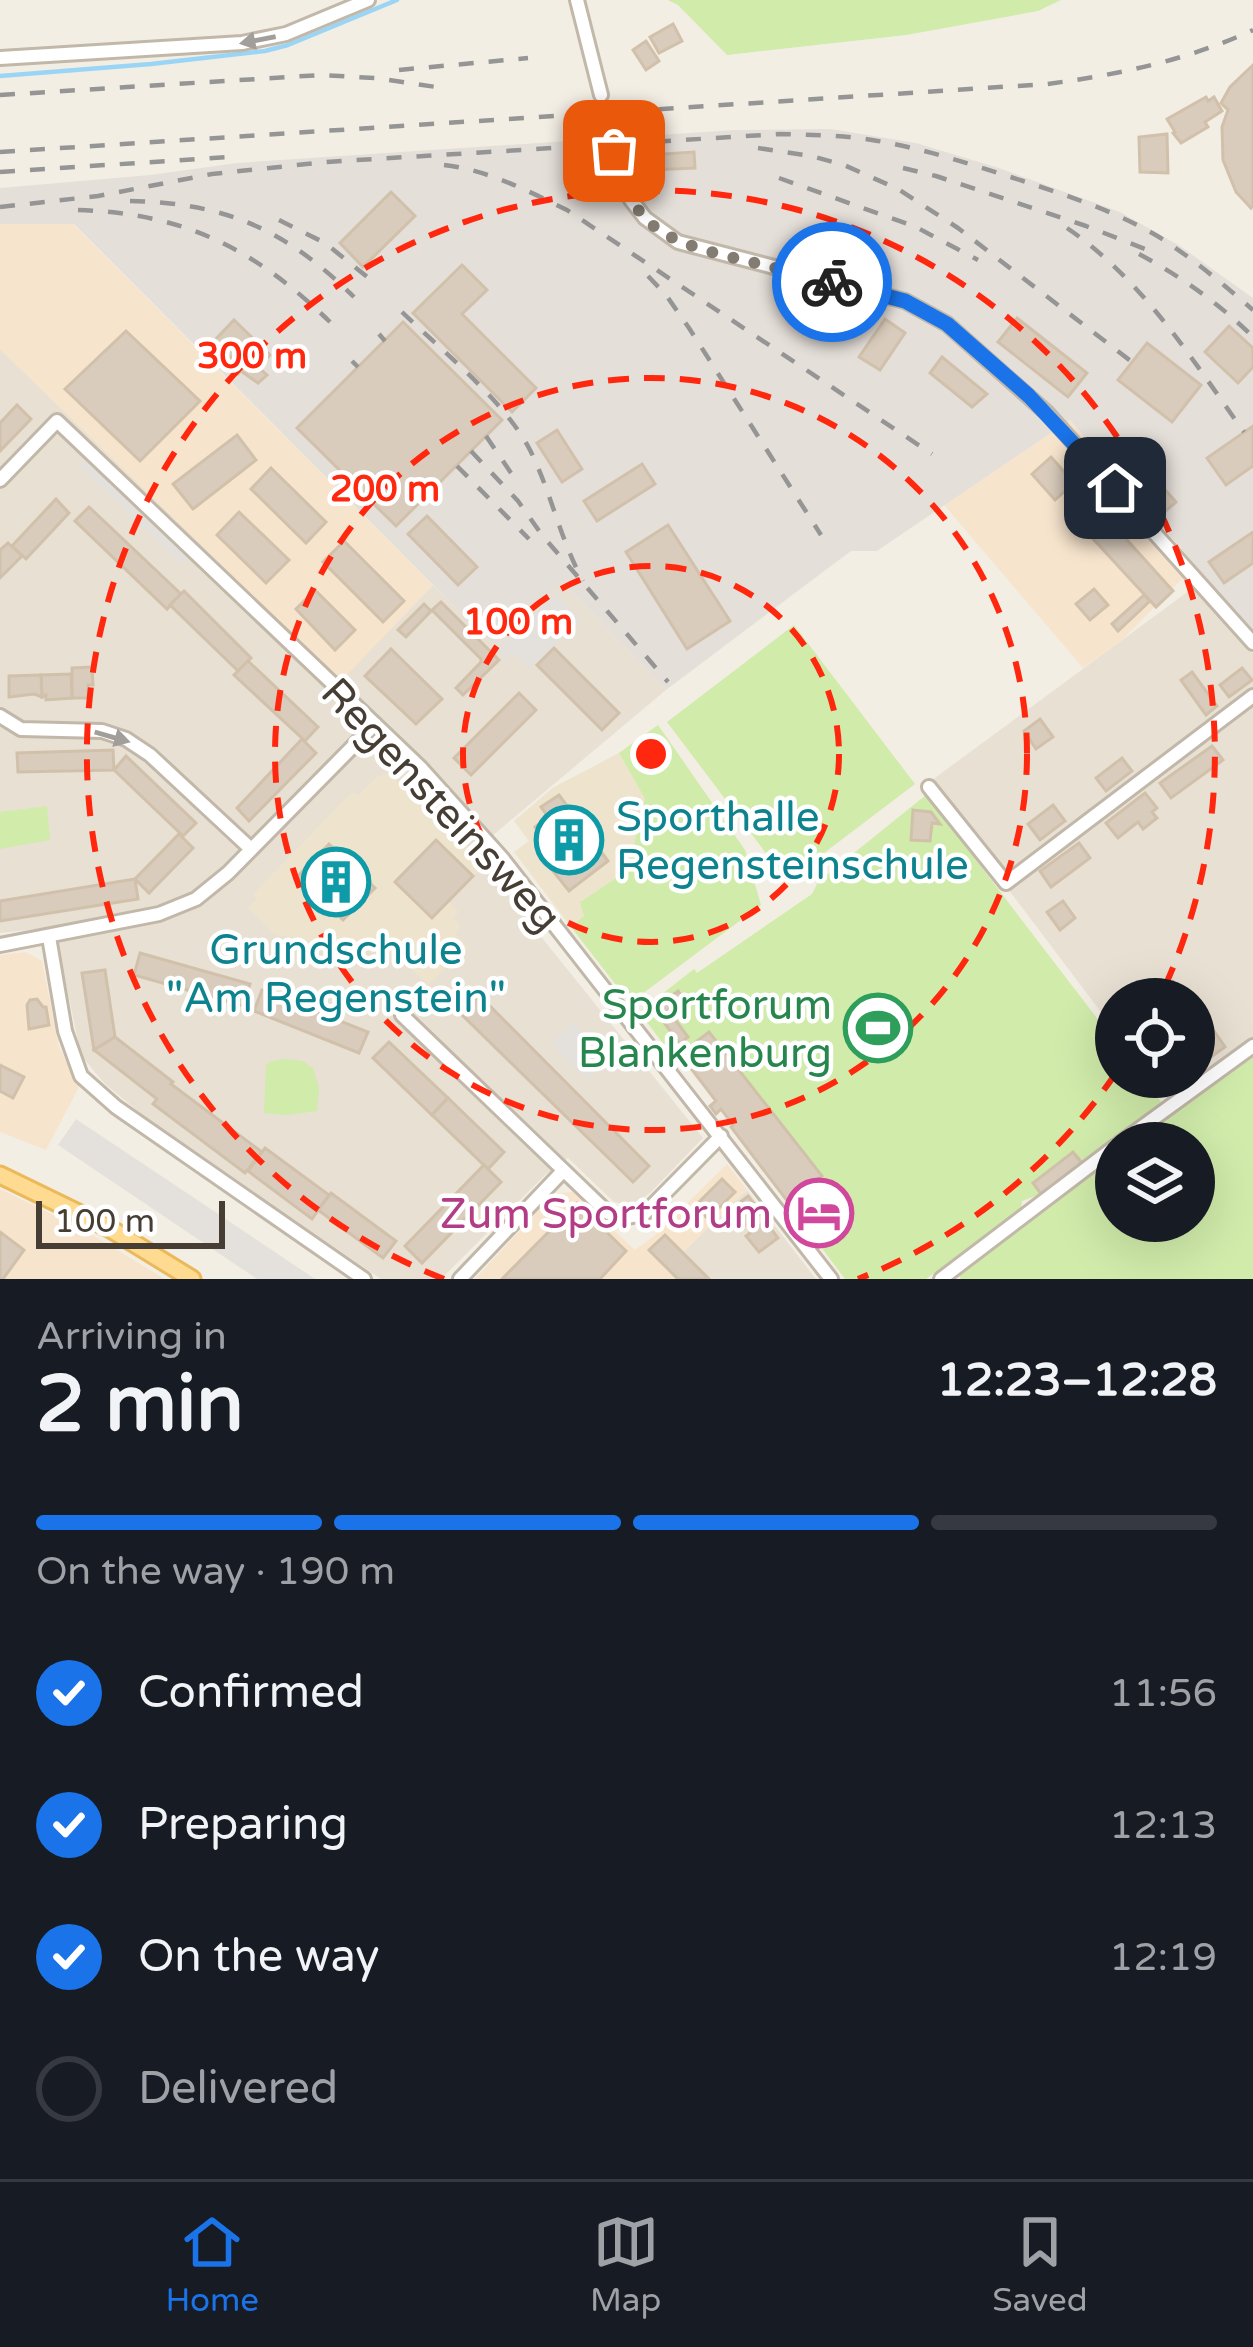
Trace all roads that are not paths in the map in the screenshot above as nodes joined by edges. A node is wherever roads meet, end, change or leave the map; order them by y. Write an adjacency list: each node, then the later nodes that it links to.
1 (368, 0): 3 (street, one-way to 3)
2 (577, 0): 4 (street)
3 (0, 58)
4 (601, 94)
5 (614, 151): 7 (street)
6 (0, 480): 10 (street, Regensteinsweg)
7 (1253, 644)
8 (1253, 696): 11 (street)
9 (0, 716): 12 (street, one-way to 12)
10 (375, 724): 12 (street); 18 (street, Regensteinsweg)
11 (928, 787)
12 (251, 849): 13 (street)
13 (49, 937): 14 (street); 23 (street)
14 (0, 945)
15 (402, 1016): 20 (street)
16 (1253, 1046): 17 (street)
17 (1148, 1122)
18 (721, 1136): 20 (street); 25 (street, Regensteinsweg)
19 (1095, 1162): 26 (street)
20 (563, 1171): 24 (street)
21 (0, 1174): 22 (main road)
22 (192, 1279)
23 (364, 1279)
24 (460, 1279)
25 (831, 1279)
26 (941, 1279)

